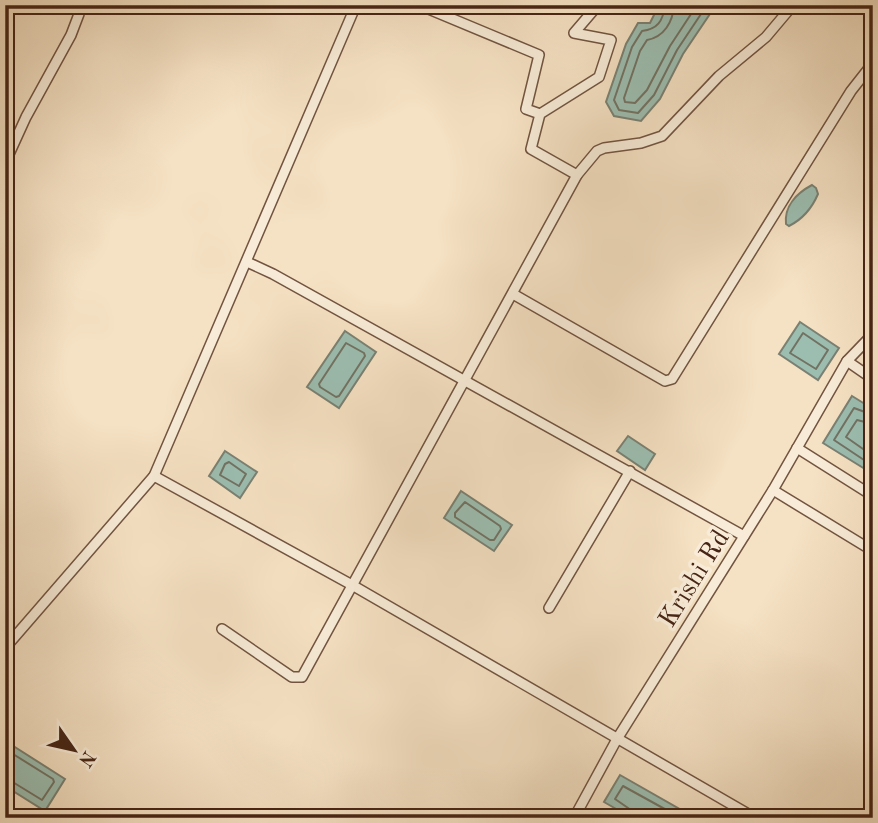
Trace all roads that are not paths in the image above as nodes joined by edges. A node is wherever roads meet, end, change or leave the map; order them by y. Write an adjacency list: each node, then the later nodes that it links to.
1 (76, 5): 8 (street)
2 (356, 5): 10 (street)
3 (419, 5): 7 (street)
4 (598, 5): 7 (street)
5 (793, 5): 9 (street)
6 (873, 63): 11 (street)
7 (540, 114): 9 (street)
8 (5, 163)
9 (576, 175): 11 (street)
10 (247, 262): 15 (street); 18 (street)
11 (513, 294): 15 (street)
12 (873, 334): 13 (street, Krishi Rd)
13 (847, 361): 14 (street); 16 (street, Krishi Rd)
14 (873, 379)
15 (465, 382): 17 (street); 23 (street)
16 (797, 448): 19 (street, Krishi Rd); 20 (street)
17 (630, 471): 21 (street); 24 (street)
18 (154, 476): 23 (street); 26 (street)
19 (773, 489): 21 (street, Krishi Rd); 22 (street)
20 (873, 496)
21 (744, 536): 27 (street, Krishi Rd)
22 (873, 551)
23 (352, 585): 25 (street); 27 (street)
24 (548, 608)
25 (222, 629)
26 (5, 648)
27 (617, 739): 28 (street, Krishi Rd); 29 (street)
28 (574, 818)
29 (755, 818)

